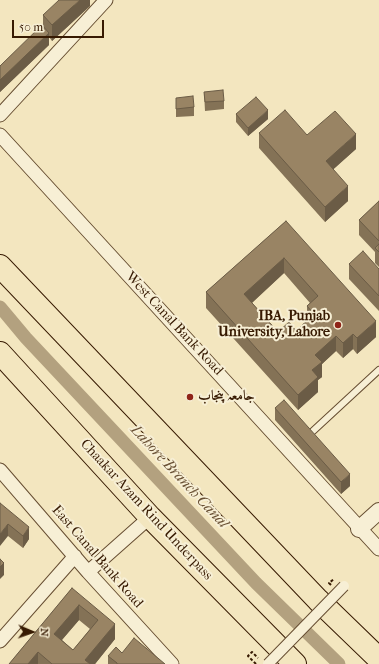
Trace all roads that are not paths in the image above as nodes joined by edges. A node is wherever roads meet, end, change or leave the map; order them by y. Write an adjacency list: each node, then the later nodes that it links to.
1 (106, 0): 2 (street)
2 (0, 114)
3 (0, 135): 11 (street, West Canal Bank Road)
4 (0, 266): 17 (highway)
5 (0, 354): 10 (highway, Chaakar Azam Rind Underpass)
6 (379, 370): 7 (lane)
7 (313, 431)
8 (0, 470): 13 (street, East Canal Bank Road)
9 (379, 511): 11 (street)
10 (150, 517): 14 (street); 20 (highway, Chaakar Azam Rind Underpass)
11 (360, 529): 12 (street, West Canal Bank Road)
12 (379, 548)
13 (74, 556): 14 (street, East Canal Bank Road); 16 (street)
14 (88, 572): 19 (street, East Canal Bank Road)
15 (344, 586): 18 (street, bridge)
16 (0, 641)
17 (379, 659)
18 (265, 662)
19 (172, 664)
20 (295, 664)

